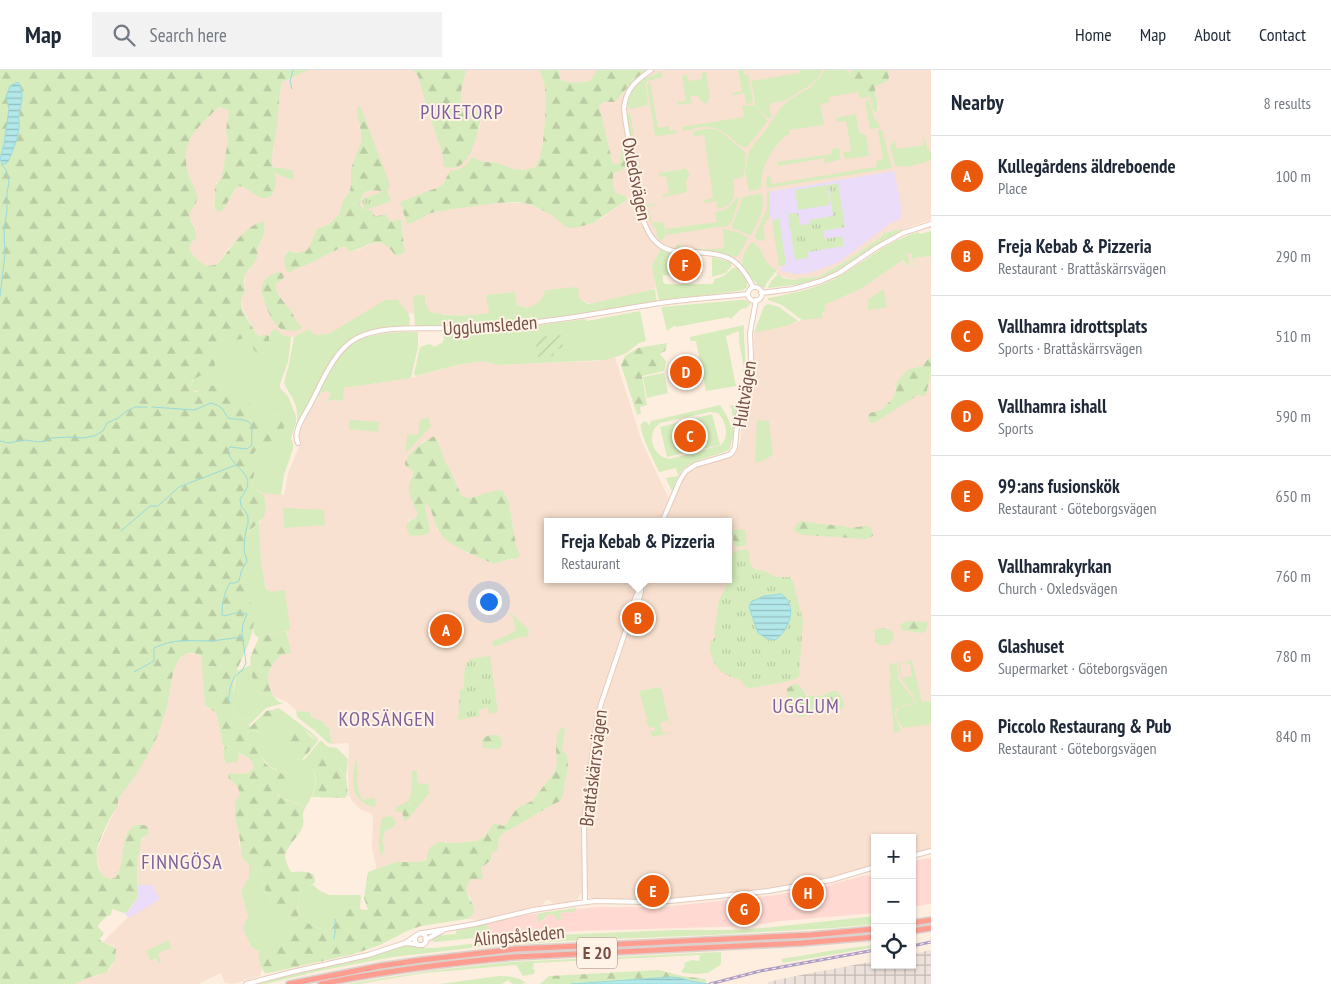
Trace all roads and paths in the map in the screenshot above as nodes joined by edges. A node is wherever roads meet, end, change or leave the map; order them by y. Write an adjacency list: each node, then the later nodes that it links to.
1 (651, 70): 3 (street, Oxledsvägen)
2 (931, 224): 4 (street)
3 (753, 287): 4 (street); 5 (street)
4 (761, 293): 6 (street)
5 (748, 294): 6 (street); 7 (street, Ugglumsleden)
6 (756, 300): 8 (street, Hultvägen)
7 (298, 443)
8 (664, 518)
9 (642, 583): 13 (street, Brattåskärrsvägen)
10 (931, 851): 11 (street)
11 (916, 855)
12 (871, 868): 13 (street)
13 (585, 902): 17 (street)
14 (931, 920): 15 (highway)
15 (916, 922)
16 (931, 928): 19 (highway)
17 (446, 929): 20 (street); 23 (street)
18 (871, 929): 27 (highway, Alingsåsleden / E 20)
19 (916, 931)
20 (423, 933): 21 (street); 23 (street)
21 (414, 937): 24 (street); 25 (street)
22 (871, 937): 28 (highway, E 20)
23 (427, 939): 25 (street)
24 (405, 943): 25 (street); 26 (street)
25 (416, 944)
26 (246, 984)
27 (289, 984)
28 (321, 984)

